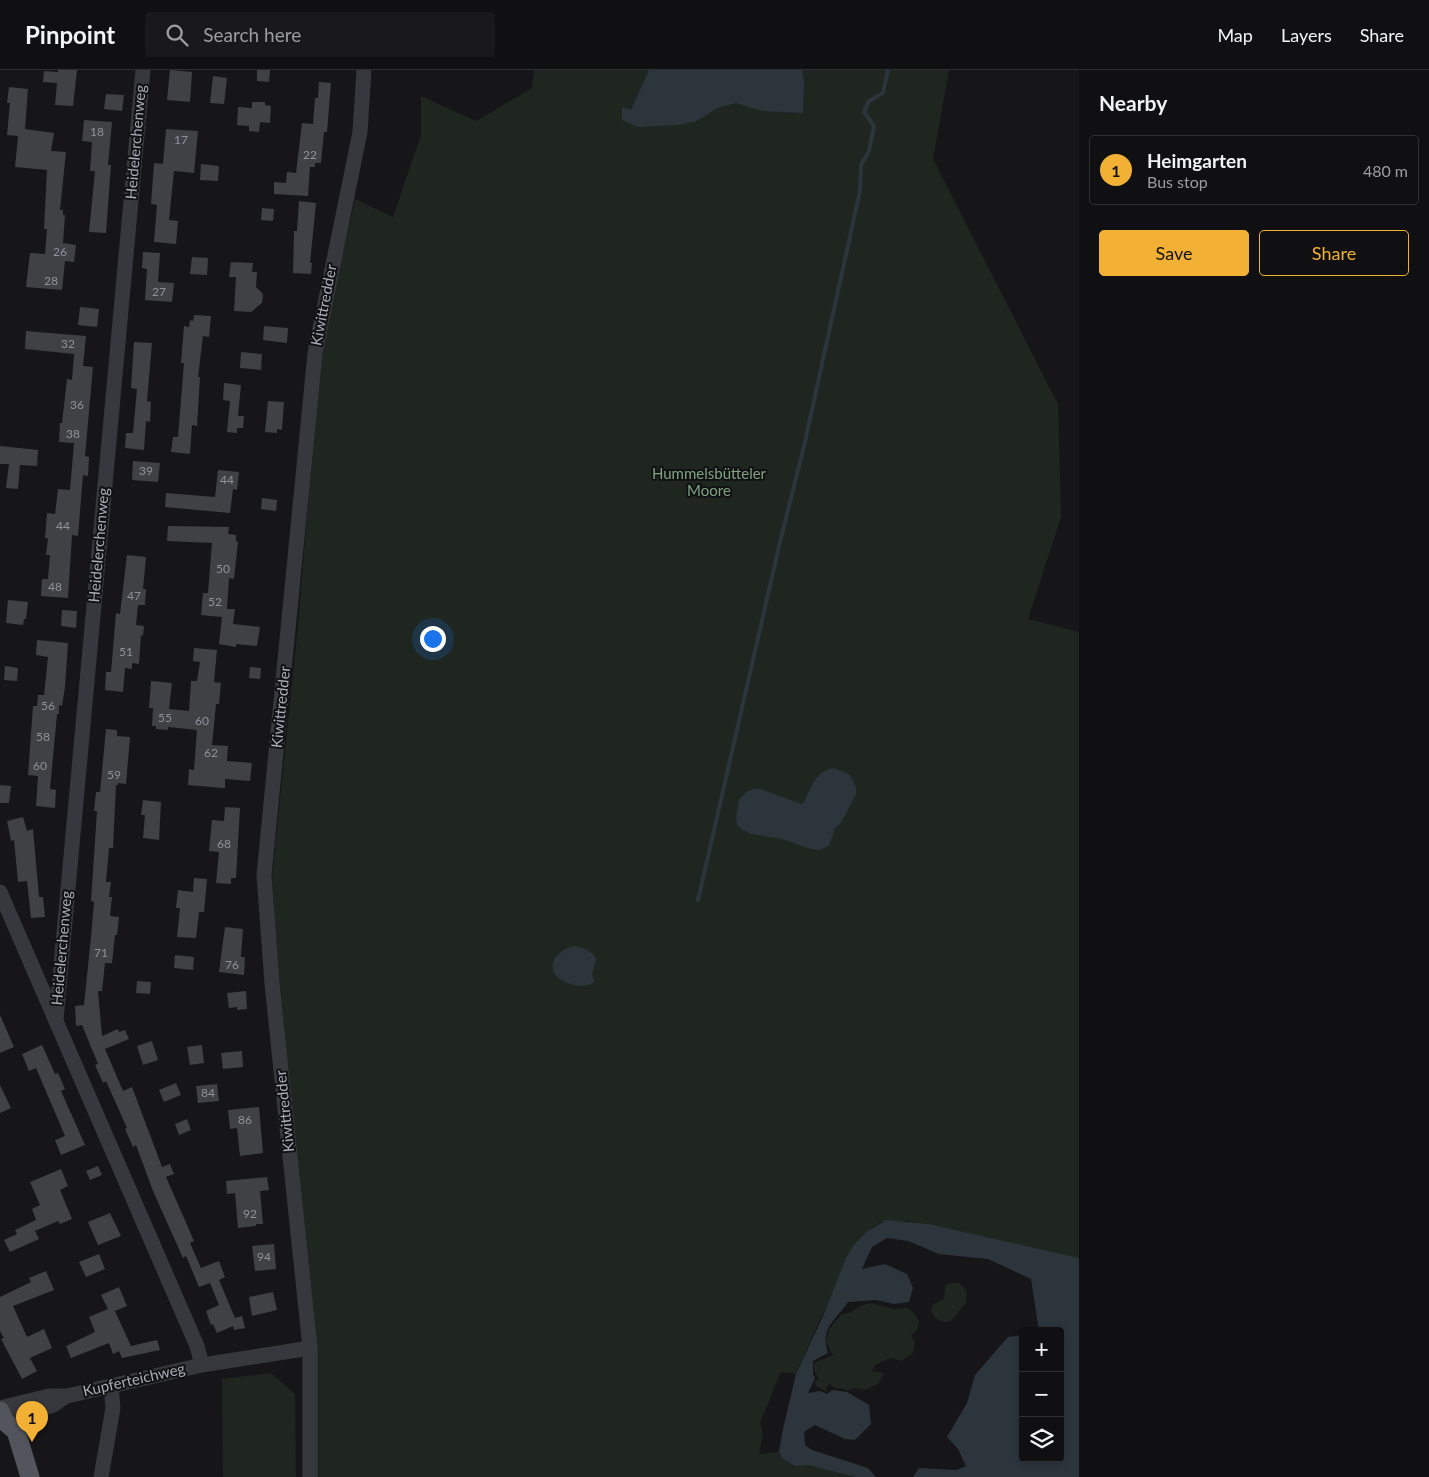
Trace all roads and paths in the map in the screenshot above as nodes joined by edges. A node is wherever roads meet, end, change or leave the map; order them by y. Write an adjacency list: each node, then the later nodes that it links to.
1 (143, 70): 4 (street, Heidelerchenweg)
2 (364, 70): 5 (street, Kiwittredder)
3 (0, 892): 4 (street)
4 (56, 1020): 6 (street)
5 (310, 1348): 6 (street); 12 (street, Kiwittredder)
6 (202, 1365): 7 (street, Kupferteichweg)
7 (111, 1386): 8 (street, Kupferteichweg); 11 (street)
8 (1, 1413): 9 (main road); 10 (main road)
9 (19, 1477)
10 (30, 1477)
11 (101, 1477)
12 (310, 1477)

